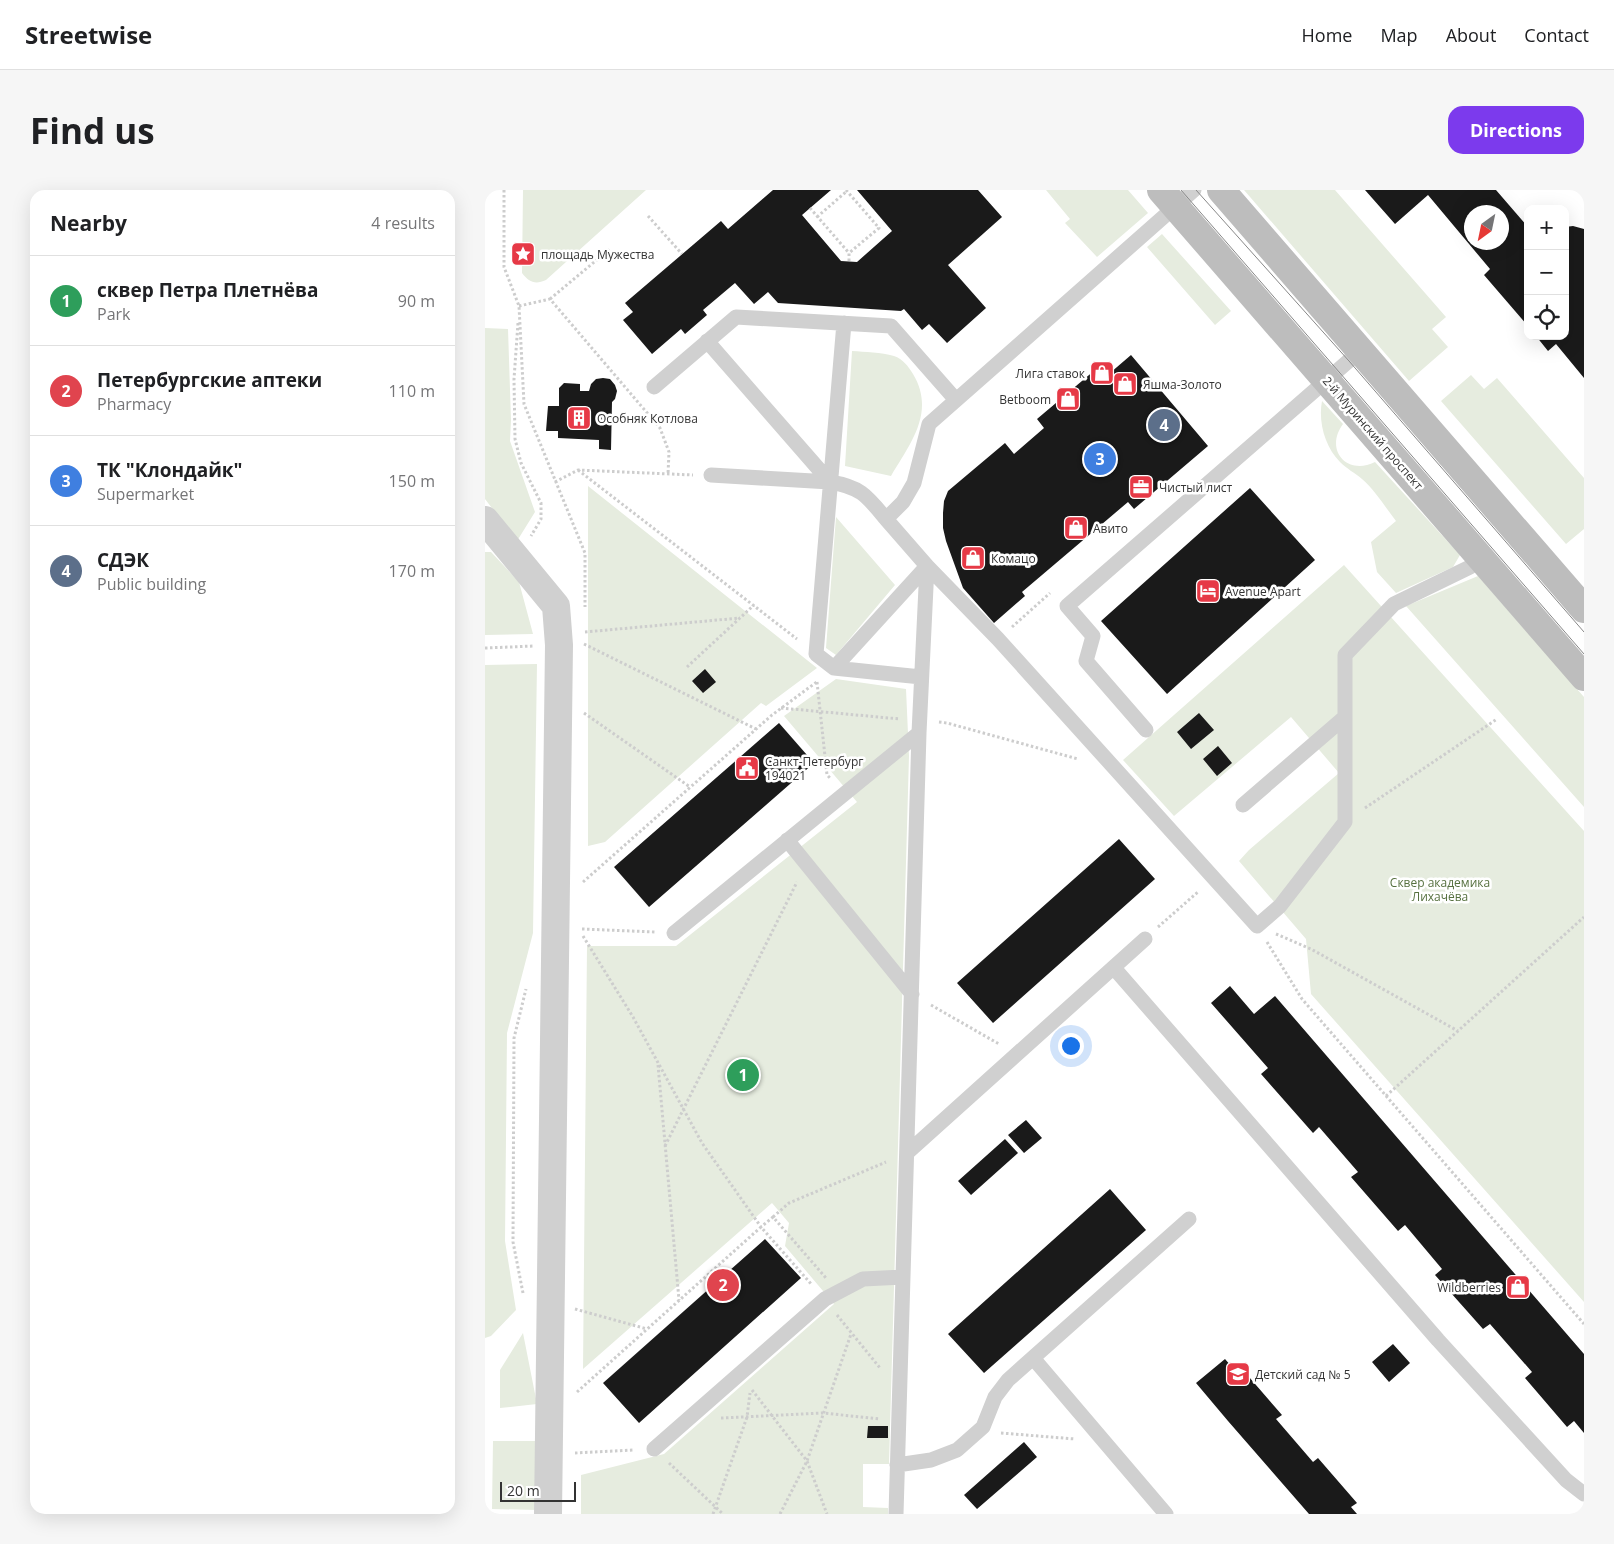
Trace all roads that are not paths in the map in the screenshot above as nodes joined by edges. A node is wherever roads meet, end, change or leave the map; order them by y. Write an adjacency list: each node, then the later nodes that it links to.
1 (1221, 190): 5 (main road)
2 (1177, 196): 6 (main road, 2-й Муринский проспект); 8 (lane)
3 (844, 323): 4 (lane); 8 (lane); 10 (lane)
4 (707, 341): 7 (lane); 10 (lane)
5 (1360, 351): 6 (lane); 15 (main road)
6 (1326, 380): 13 (main road, 2-й Муринский проспект); 21 (lane)
7 (654, 387)
8 (956, 400): 11 (lane)
9 (711, 475): 10 (lane)
10 (830, 482): 11 (lane); 16 (lane)
11 (886, 519): 14 (lane)
12 (485, 520): 35 (street)
13 (1481, 558): 17 (main road, 2-й Муринский проспект); 19 (lane)
14 (927, 566): 16 (lane); 18 (lane); 19 (lane)
15 (1584, 609)
16 (834, 668): 18 (lane)
17 (1584, 677)
18 (921, 678): 20 (lane)
19 (1345, 717): 22 (lane)
20 (919, 727): 23 (lane); 27 (lane)
21 (1146, 730)
22 (1243, 805)
23 (787, 840): 24 (lane); 27 (lane)
24 (673, 933)
25 (1145, 939): 26 (lane)
26 (1113, 968): 28 (lane); 34 (lane)
27 (911, 994): 28 (lane)
28 (907, 1153): 30 (lane)
29 (1189, 1219): 31 (lane)
30 (903, 1277): 32 (lane); 33 (lane)
31 (1033, 1358): 33 (lane); 37 (lane)
32 (654, 1449)
33 (897, 1465): 36 (lane)
34 (1584, 1494)
35 (549, 1514)
36 (896, 1514)
37 (1166, 1514)

